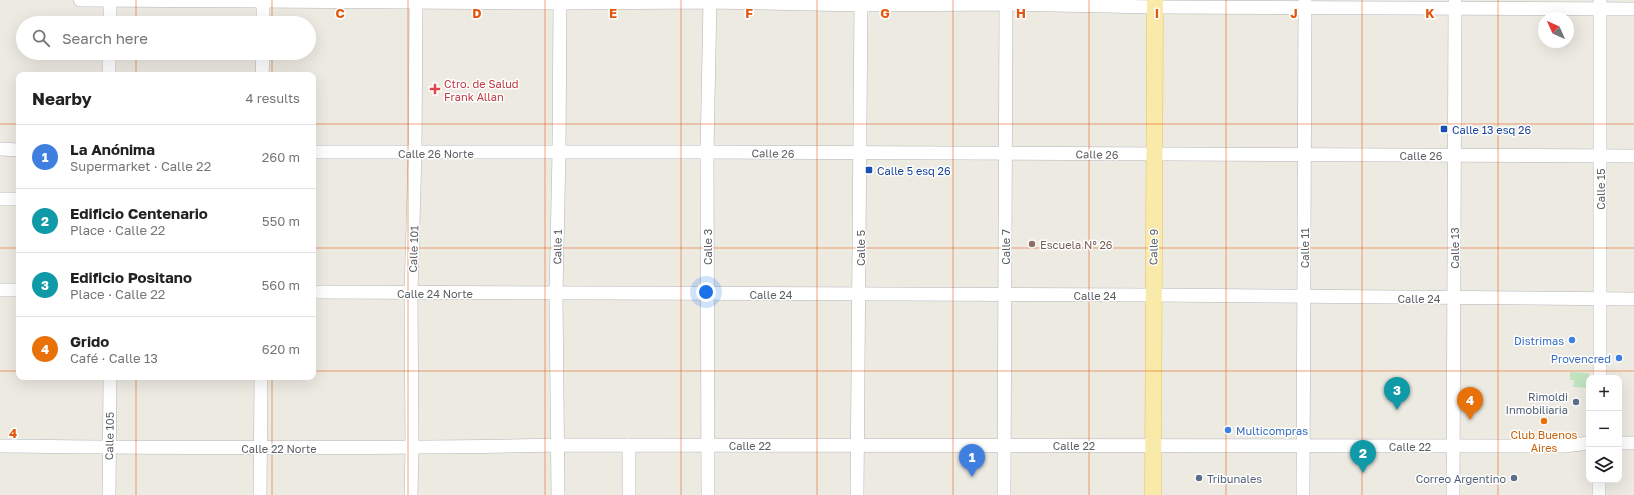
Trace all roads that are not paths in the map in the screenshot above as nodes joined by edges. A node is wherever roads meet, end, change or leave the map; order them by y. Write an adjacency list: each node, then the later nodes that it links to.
1 (80, 0): 2 (street)
2 (110, 1): 3 (street); 14 (street)
3 (263, 1): 5 (street); 15 (street)
4 (710, 1): 6 (street); 7 (street); 23 (street, Calle 3)
5 (416, 2): 6 (street); 24 (street, Calle 101)
6 (560, 2): 25 (street, Calle 1)
7 (861, 2): 8 (street); 27 (street, Calle 5)
8 (1006, 2): 9 (street); 26 (street, Calle 7)
9 (1155, 4): 10 (street); 28 (main road, Calle 9)
10 (1305, 4): 11 (street); 29 (street, Calle 11)
11 (1455, 4): 12 (street); 30 (street, Calle 13)
12 (1600, 5): 13 (street); 31 (street, Calle 15)
13 (1634, 10)
14 (110, 16)
15 (263, 16)
16 (109, 60): 18 (street)
17 (263, 60): 19 (street)
18 (109, 72)
19 (262, 72)
20 (0, 149): 21 (street)
21 (16, 150)
22 (316, 152): 24 (street, Calle 26 Norte)
23 (707, 152): 25 (street, Calle 26); 27 (street, Calle 26); 40 (street, Calle 3)
24 (415, 153): 25 (street, Calle 26 Norte); 38 (street, Calle 101)
25 (559, 153): 39 (street, Calle 1)
26 (1005, 153): 27 (street, Calle 26); 28 (street, Calle 26); 42 (street, Calle 7)
27 (860, 154): 41 (street, Calle 5)
28 (1155, 155): 29 (street, Calle 26); 43 (main road, Calle 9)
29 (1304, 155): 30 (street, Calle 26); 44 (street, Calle 11)
30 (1454, 155): 31 (street, Calle 26); 45 (street, Calle 13)
31 (1600, 156): 32 (street, Calle 26); 46 (street, Calle 15)
32 (1634, 156)
33 (0, 199): 34 (street)
34 (16, 199)
35 (0, 290): 36 (street)
36 (16, 290)
37 (316, 292): 38 (street, Calle 24 Norte)
38 (411, 293): 39 (street, Calle 24 Norte); 65 (street, Calle 101)
39 (556, 294): 40 (street, Calle 24); 54 (street, Calle 1)
40 (707, 294): 41 (street, Calle 24); 56 (street, Calle 3)
41 (859, 294): 42 (street, Calle 24); 60 (street, Calle 5)
42 (1005, 295): 43 (street, Calle 24); 61 (street, Calle 7)
43 (1153, 295): 44 (street, Calle 24); 57 (main road, Calle 9)
44 (1304, 297): 45 (street, Calle 24); 58 (street, Calle 11)
45 (1454, 298): 46 (street, Calle 24); 62 (street, Calle 13)
46 (1600, 298): 47 (street, Calle 24); 48 (street, Calle 15)
47 (1634, 299)
48 (1600, 375)
49 (110, 380): 63 (street, Calle 105)
50 (261, 380): 64 (street)
51 (1586, 443): 62 (street, Calle 22)
52 (1622, 443): 53 (street)
53 (1634, 443)
54 (558, 445): 55 (street, Calle 22); 65 (street, Calle 22 Norte); 70 (street, Calle 1)
55 (629, 445): 56 (street, Calle 22); 71 (street)
56 (707, 445): 60 (street, Calle 22); 72 (street, Calle 3)
57 (1152, 445): 58 (street, Calle 22); 61 (street, Calle 22); 75 (main road, Calle 9)
58 (1304, 445): 62 (street, Calle 22); 76 (street, Calle 11)
59 (0, 446): 63 (street, Calle 22 Norte)
60 (857, 446): 61 (street, Calle 22); 73 (street, Calle 5)
61 (1004, 446): 74 (street, Calle 7)
62 (1453, 446): 77 (street, Calle 13)
63 (108, 447): 64 (street, Calle 22 Norte); 67 (street, Calle 105)
64 (261, 448): 65 (street, Calle 22 Norte); 68 (street)
65 (412, 448): 69 (street, Calle 101)
66 (1599, 483): 78 (street)
67 (108, 495)
68 (260, 495)
69 (411, 495)
70 (558, 495)
71 (629, 495)
72 (708, 495)
73 (858, 495)
74 (1004, 495)
75 (1153, 495)
76 (1303, 495)
77 (1453, 495)
78 (1599, 495)

